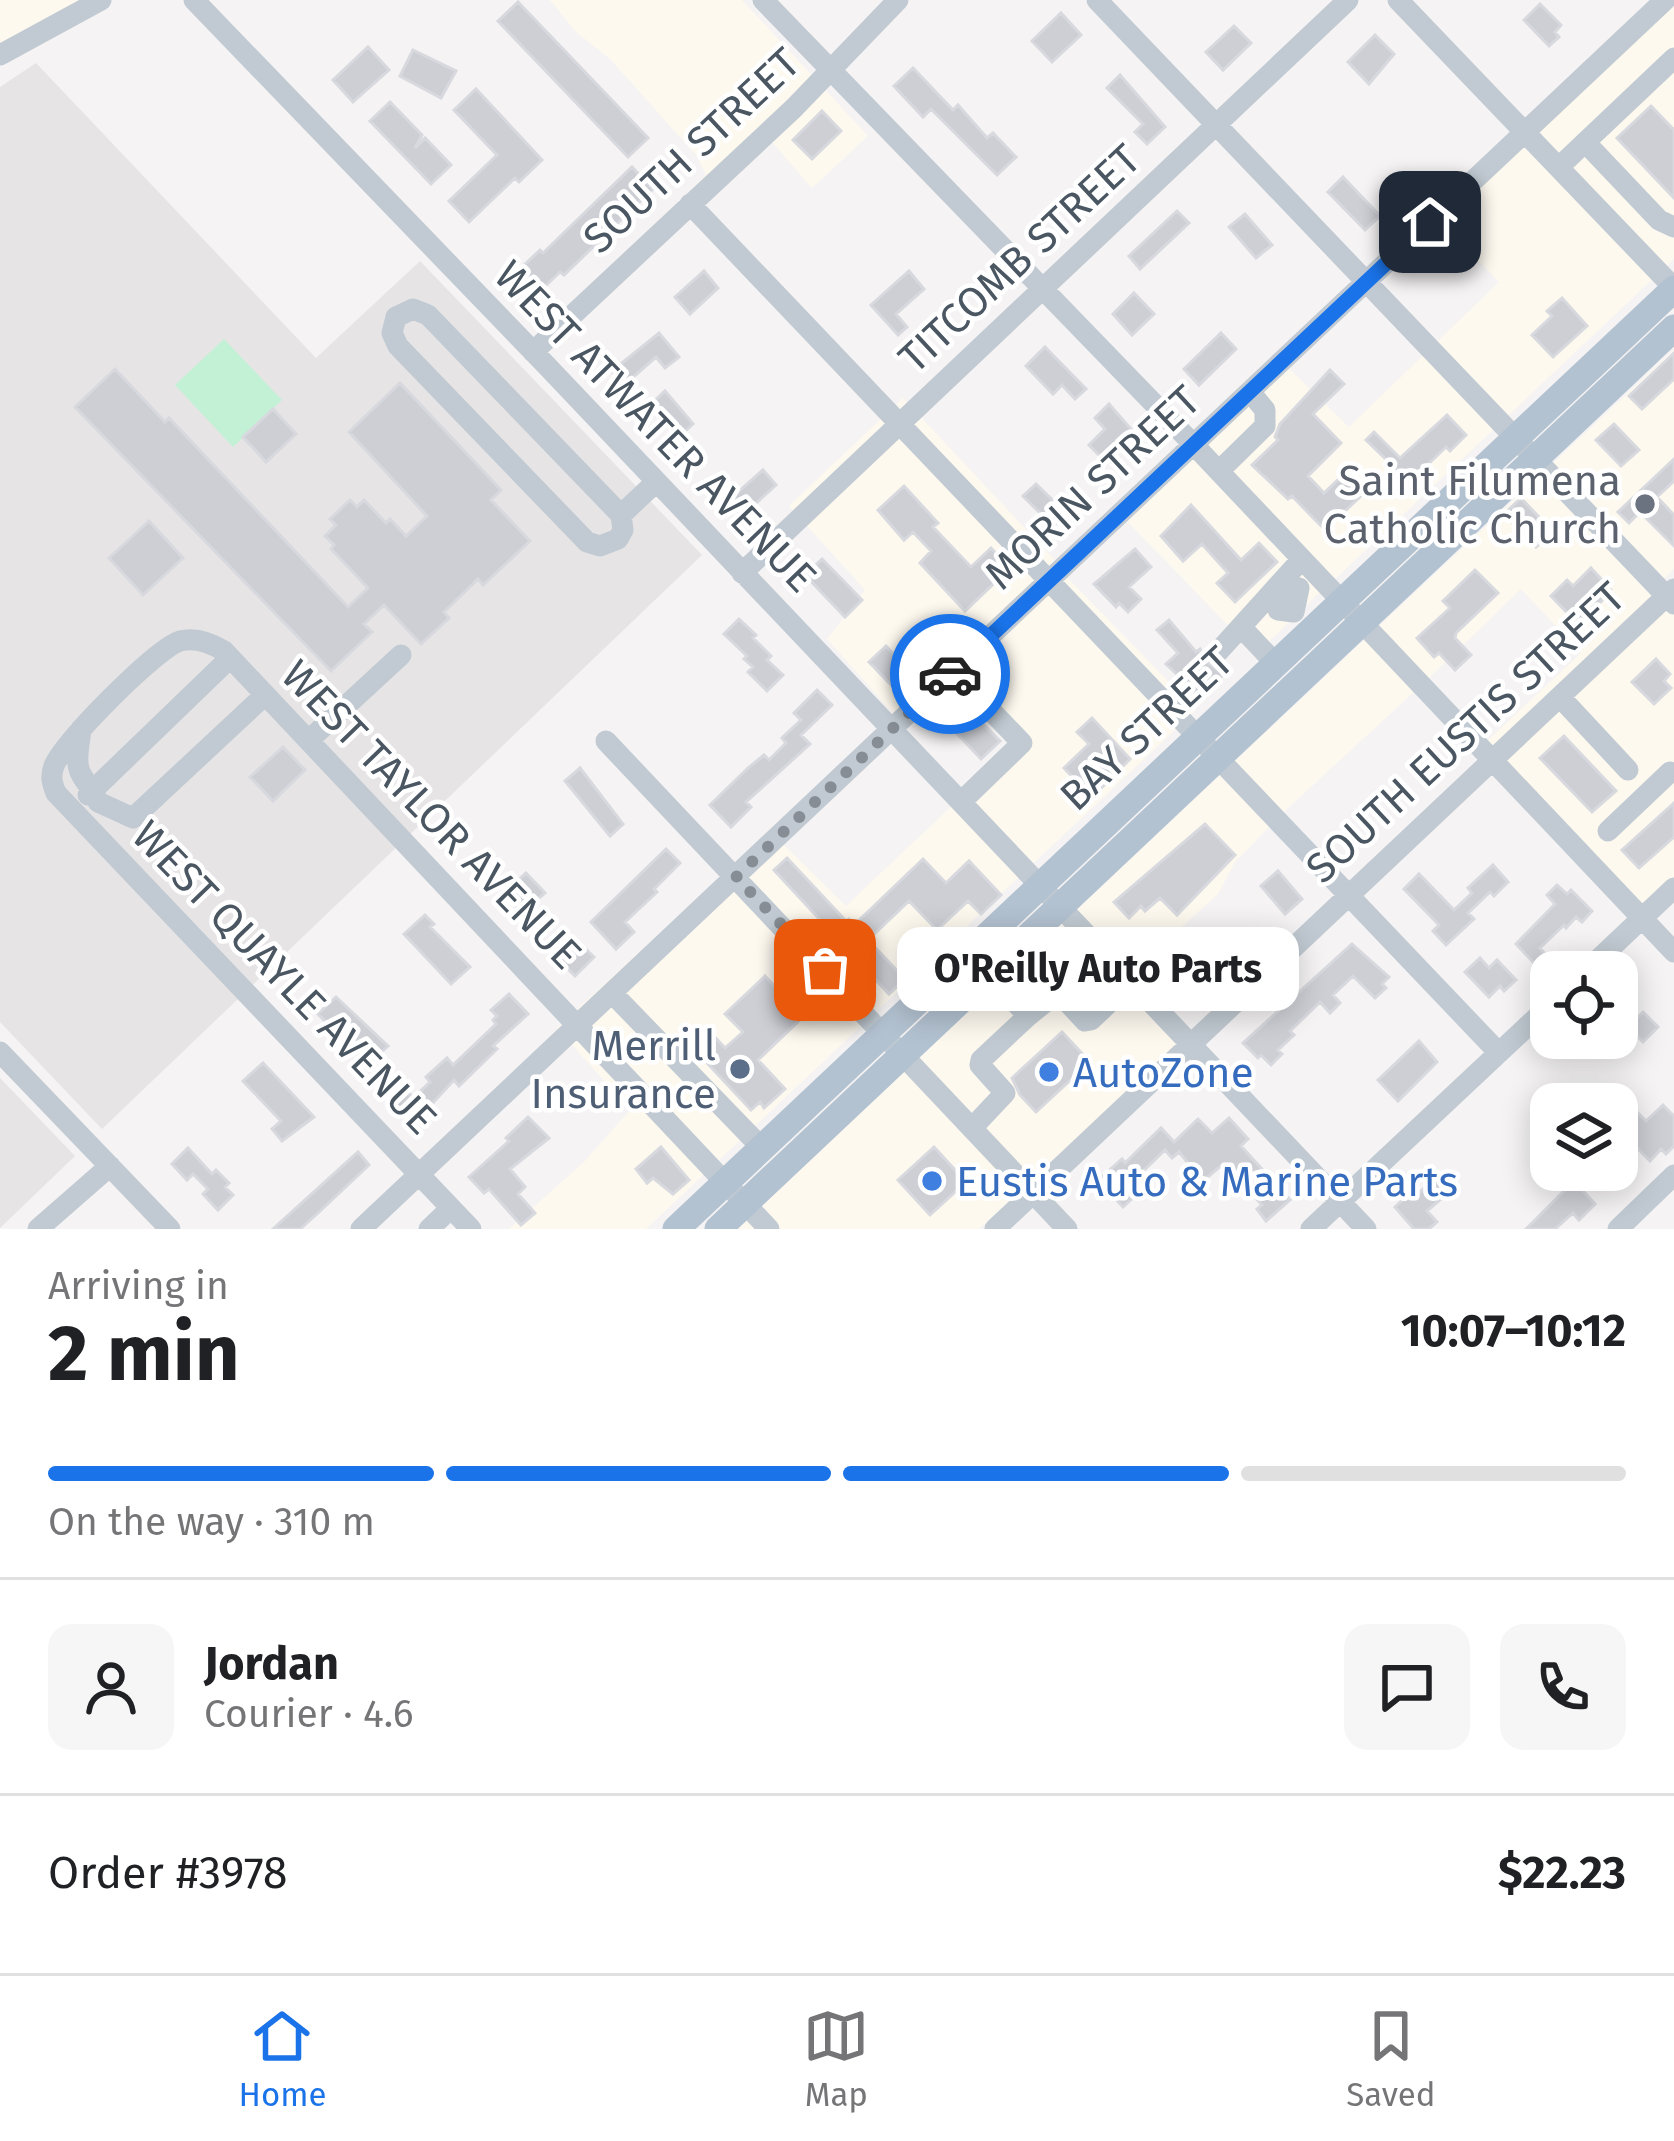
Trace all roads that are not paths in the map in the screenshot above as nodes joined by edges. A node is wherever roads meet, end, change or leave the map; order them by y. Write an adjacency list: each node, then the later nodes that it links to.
1 (101, 0): 9 (street)
2 (194, 0): 22 (street, WEST ATWATER AVENUE)
3 (763, 0): 11 (street)
4 (898, 0): 11 (street, SOUTH STREET)
5 (1097, 0): 12 (street)
6 (1348, 0): 12 (street, TITCOMB STREET)
7 (1398, 0): 13 (street)
8 (1665, 0): 13 (street, MORIN STREET)
9 (0, 55)
10 (1674, 58): 14 (street)
11 (832, 70): 16 (street, SOUTH STREET); 19 (street)
12 (1218, 124): 18 (street); 19 (street, TITCOMB STREET)
13 (1525, 133): 15 (street); 18 (street, MORIN STREET)
14 (1585, 142): 15 (street); 17 (street)
15 (1558, 167): 20 (street)
16 (690, 204): 22 (street, SOUTH STREET); 24 (street)
17 (1674, 227)
18 (1366, 282): 23 (street, MORIN STREET); 25 (street)
19 (1044, 288): 24 (street, TITCOMB STREET); 26 (street)
20 (1674, 289): 25 (main road, BAY STREET)
21 (1674, 328): 27 (main road, BAY STREET)
22 (533, 352): 29 (street, WEST ATWATER AVENUE)
23 (1251, 393): 26 (street, MORIN STREET); 28 (street)
24 (901, 423): 31 (street, TITCOMB STREET); 33 (street)
25 (1515, 438): 27 (street); 35 (main road, BAY STREET)
26 (1194, 445): 28 (street); 33 (street, MORIN STREET)
27 (1536, 459): 34 (street); 35 (main road, BAY STREET)
28 (1219, 471): 32 (street)
29 (656, 482): 30 (street); 31 (street, WEST ATWATER AVENUE)
30 (621, 515): 30 (street)
31 (742, 573): 46 (street, WEST ATWATER AVENUE)
32 (1295, 573): 35 (street); 36 (street); 37 (street)
33 (1049, 579): 42 (street, MORIN STREET); 47 (street)
34 (1672, 597): 44 (street, SOUTH EUSTIS STREET)
35 (1352, 612): 37 (main road, BAY STREET); 50 (main road, BAY STREET); 51 (street)
36 (1242, 628): 38 (street); 41 (street)
37 (1308, 634): 41 (main road, BAY STREET)
38 (1218, 652)
39 (401, 656): 48 (street)
40 (230, 658): 43 (street, WEST TAYLOR AVENUE); 45 (street, WEST TAYLOR AVENUE); 55 (street)
41 (1276, 664): 47 (main road, BAY STREET)
42 (953, 671): 46 (street, MORIN STREET); 56 (street)
43 (265, 695): 48 (street, WEST TAYLOR AVENUE); 55 (street)
44 (1560, 697): 51 (street, SOUTH EUSTIS STREET); 52 (street)
45 (81, 729): 54 (street, WEST TAYLOR AVENUE); 55 (street)
46 (891, 729): 56 (street, WEST ATWATER AVENUE); 59 (street, MORIN STREET)
47 (1199, 735): 50 (street); 60 (main road, BAY STREET)
48 (309, 740): 71 (street, WEST TAYLOR AVENUE)
49 (606, 741): 59 (street)
50 (1220, 757): 62 (street); 63 (main road, BAY STREET)
51 (1492, 758): 62 (street, SOUTH EUSTIS STREET); 64 (street)
52 (1628, 770)
53 (1673, 772): 58 (street)
54 (51, 776): 57 (street, WEST QUAYLE AVENUE)
55 (95, 789): 57 (street)
56 (962, 801): 60 (street, WEST ATWATER AVENUE)
57 (72, 810): 80 (street, WEST QUAYLE AVENUE)
58 (1608, 831)
59 (736, 877): 69 (street, MORIN STREET); 73 (street)
60 (1041, 885): 63 (street, WEST ATWATER AVENUE); 73 (main road, BAY STREET)
61 (1674, 888): 64 (street)
62 (1348, 895): 74 (street, SOUTH EUSTIS STREET); 75 (street)
63 (1061, 906): 67 (main road, BAY STREET); 68 (street, WEST ATWATER AVENUE)
64 (1642, 918): 65 (street); 66 (street)
65 (1607, 951)
66 (1674, 952)
67 (989, 974): 70 (street); 73 (main road, BAY STREET)
68 (1132, 981): 70 (street); 74 (street, WEST ATWATER AVENUE)
69 (612, 993): 71 (street, MORIN STREET); 78 (street)
70 (1028, 1016): 77 (street)
71 (579, 1024): 80 (street, MORIN STREET); 82 (street, WEST TAYLOR AVENUE)
72 (1530, 1024): 75 (street)
73 (894, 1044): 77 (street); 78 (main road, BAY STREET); 82 (main road, BAY STREET)
74 (1192, 1045): 83 (street, SOUTH EUSTIS STREET); 84 (street, WEST ATWATER AVENUE)
75 (1499, 1053): 84 (street)
76 (4, 1064): 79 (street)
77 (972, 1128): 83 (street)
78 (762, 1148): 82 (main road, BAY STREET)
79 (110, 1166): 86 (street); 87 (street)
80 (420, 1174): 85 (street, WEST QUAYLE AVENUE); 88 (street, MORIN STREET)
81 (1674, 1175): 98 (street)
82 (735, 1193): 91 (main road, BAY STREET); 92 (main road, BAY STREET); 93 (street, WEST TAYLOR AVENUE)
83 (1033, 1194): 94 (street, SOUTH EUSTIS STREET); 95 (street)
84 (1341, 1202): 96 (street); 97 (street, WEST ATWATER AVENUE)
85 (451, 1208): 89 (street); 90 (street, WEST QUAYLE AVENUE)
86 (38, 1229)
87 (170, 1229)
88 (362, 1229)
89 (430, 1229)
90 (471, 1229)
91 (676, 1229)
92 (718, 1229)
93 (770, 1229)
94 (995, 1229)
95 (1066, 1229)
96 (1311, 1229)
97 (1366, 1229)
98 (1618, 1229)

